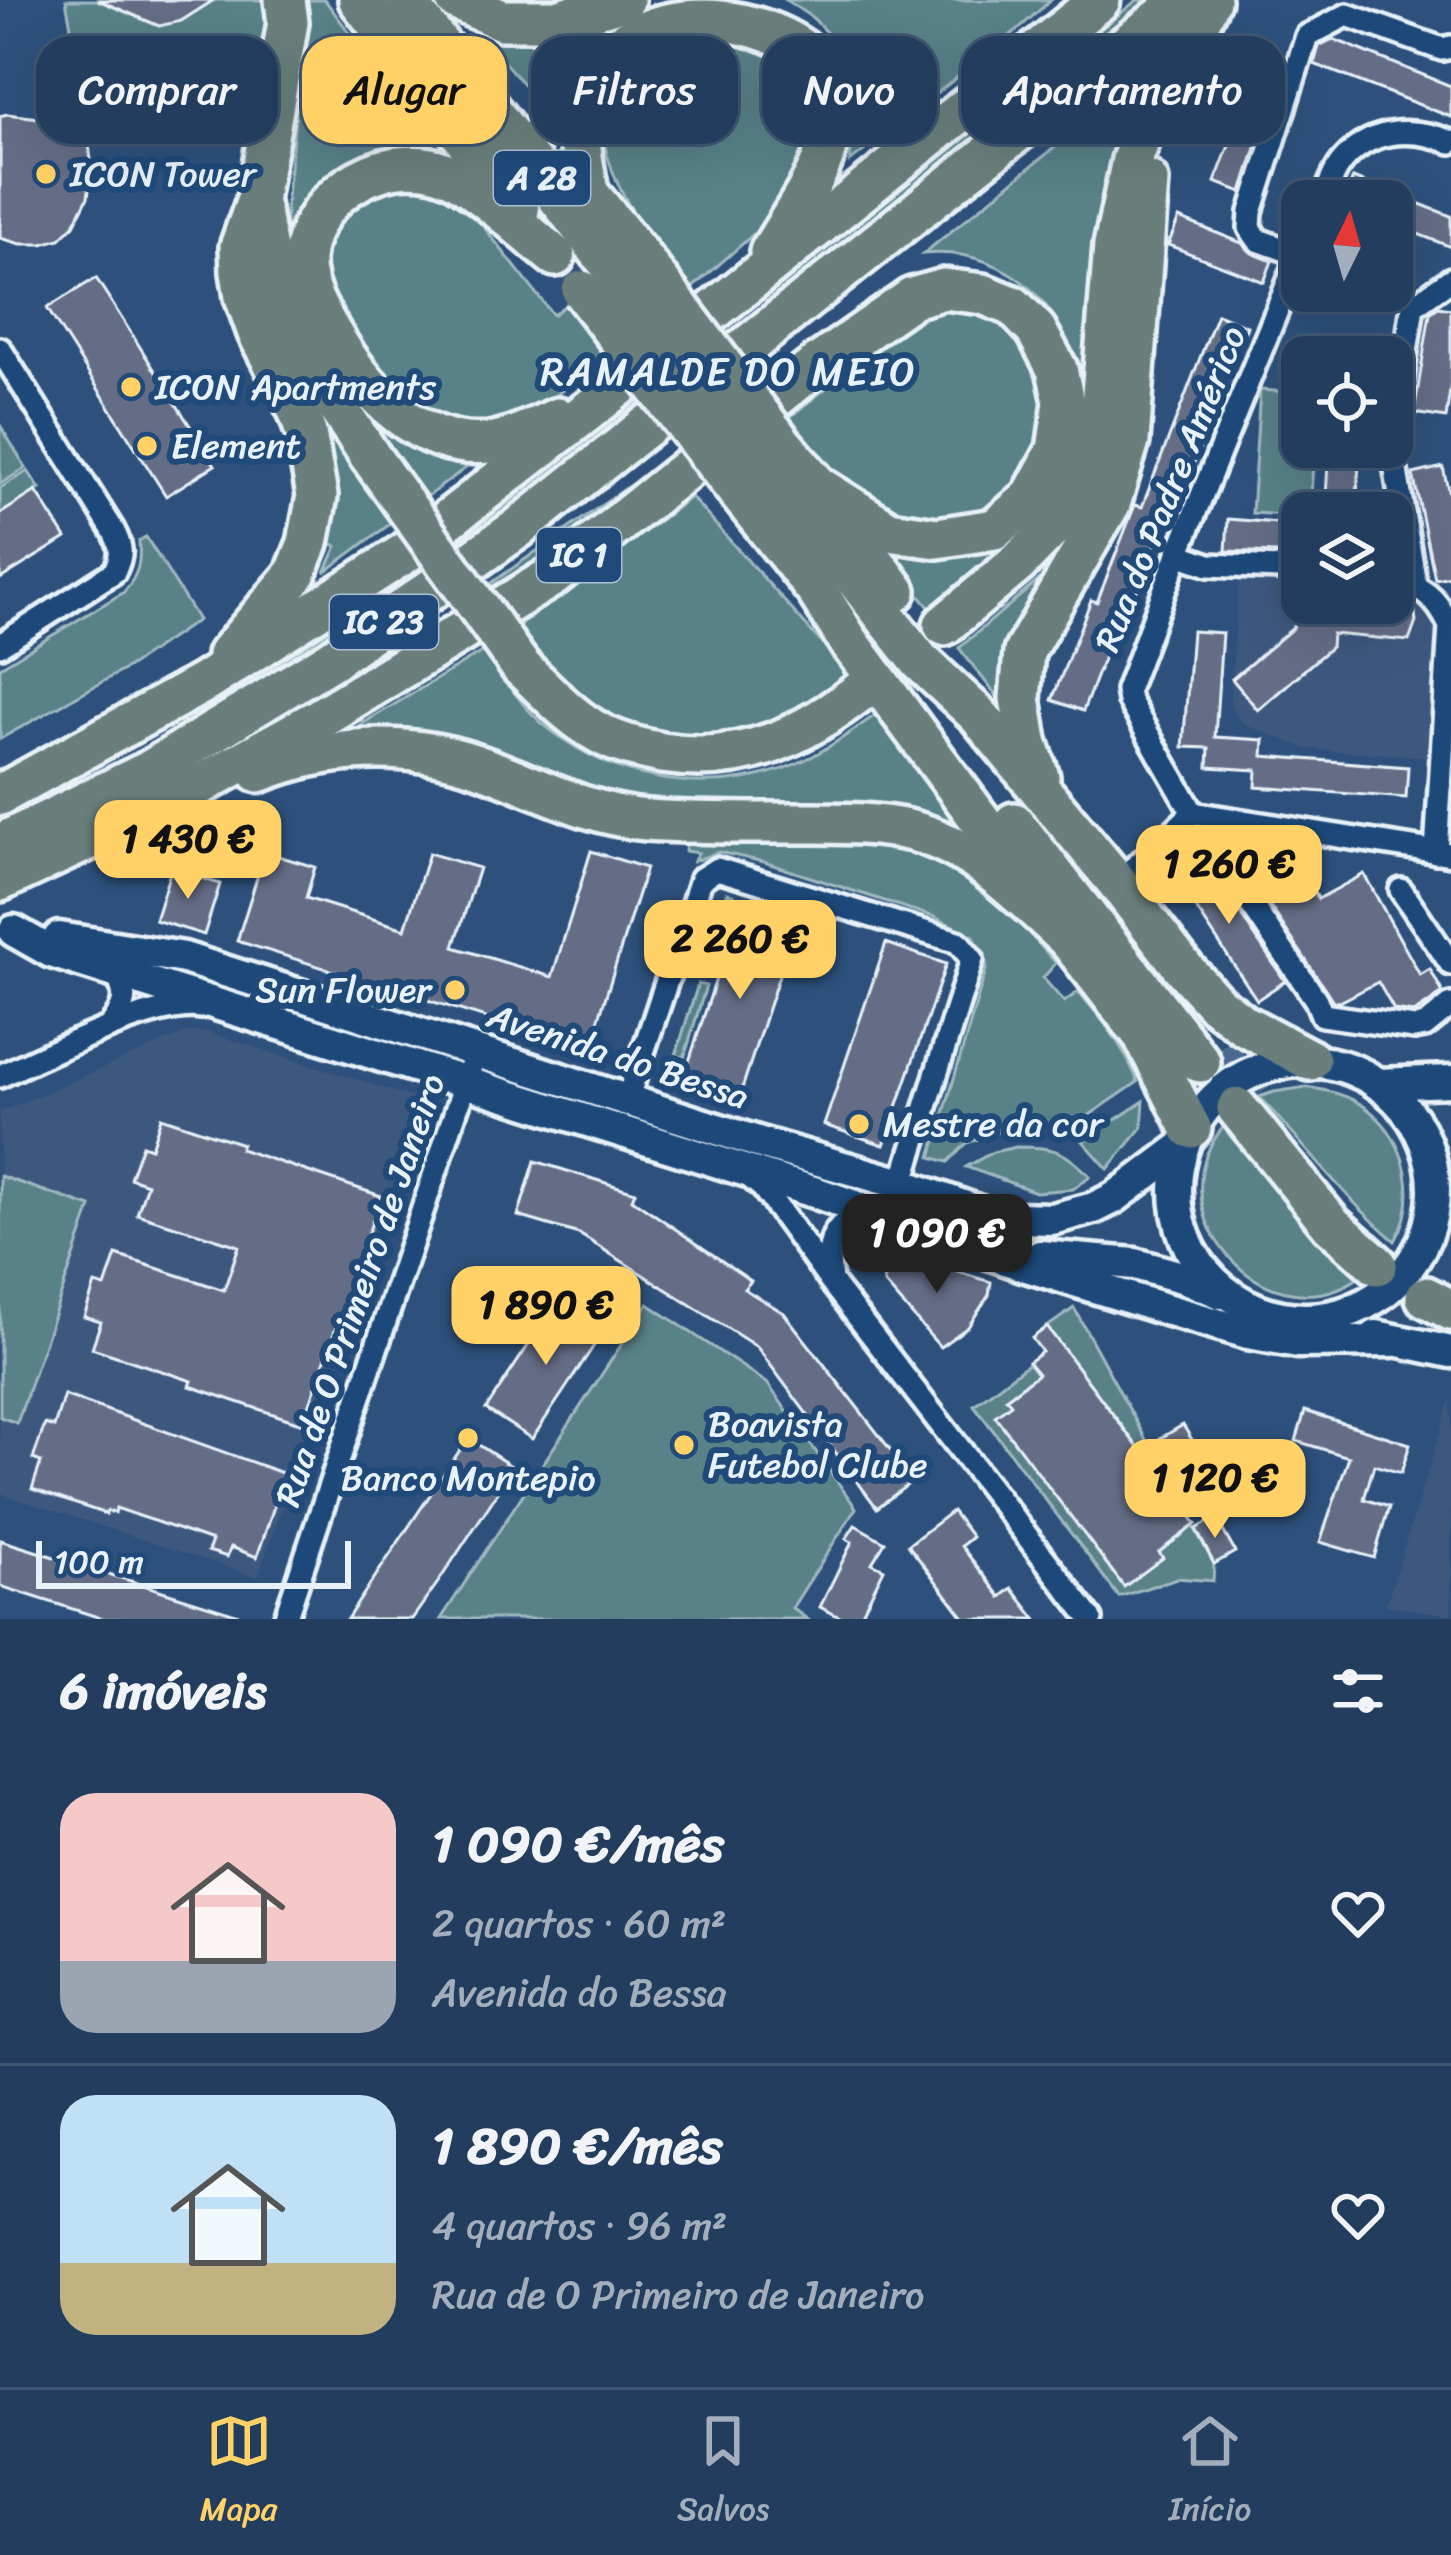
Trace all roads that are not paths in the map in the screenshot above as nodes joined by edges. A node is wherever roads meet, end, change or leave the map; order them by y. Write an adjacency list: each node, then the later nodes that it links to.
1 (285, 0): 17 (highway)
2 (358, 0): 19 (highway, A 28)
3 (405, 0): 20 (highway, A 28)
4 (432, 0): 16 (highway)
5 (456, 0): 6 (highway)
6 (624, 0)
7 (1100, 0): 21 (highway)
8 (1183, 0): 44 (highway, IC 23)
9 (1210, 0): 10 (highway)
10 (1192, 36)
11 (1451, 47): 18 (street)
12 (1451, 142): 15 (street)
13 (1139, 144): 33 (highway)
14 (1151, 144): 41 (highway)
15 (1332, 180)
16 (588, 192): 20 (highway); 21 (highway)
17 (257, 200): 37 (highway); 38 (highway, bridge)
18 (1281, 246)
19 (555, 256): 20 (highway, A 28); 26 (highway)
20 (611, 271): 27 (highway, bridge); 27 (highway, A 28, bridge)
21 (757, 275): 26 (highway, IC 23)
22 (1451, 279): 24 (street)
23 (1281, 301): 29 (street, Rua do Padre Américo)
24 (1408, 336)
25 (0, 349): 35 (street)
26 (602, 400): 37 (highway, IC 23)
27 (758, 462): 28 (highway); 32 (highway); 36 (highway)
28 (819, 488): 39 (highway); 40 (highway, IC 1)
29 (1178, 554): 30 (street); 43 (street, Rua do Padre Américo)
30 (1281, 568)
31 (1413, 589): 34 (street)
32 (817, 591): 36 (highway); 51 (highway)
33 (944, 625)
34 (1450, 626): 46 (street)
35 (0, 645)
36 (920, 662): 39 (highway)
37 (205, 682): 42 (highway, IC 23)
38 (867, 686)
39 (978, 715): 41 (highway)
40 (207, 781): 47 (highway, IC 1); 51 (highway)
41 (1044, 793): 48 (highway)
42 (0, 795)
43 (1193, 813): 46 (street); 48 (street)
44 (0, 844)
45 (1215, 851): 54 (street)
46 (1443, 853)
47 (0, 881)
48 (1117, 881): 58 (highway)
49 (1401, 890): 52 (street)
50 (7, 929): 53 (main road, Avenida do Bessa); 57 (main road, Avenida do Bessa)
51 (1068, 939): 65 (highway)
52 (1451, 964)
53 (114, 971): 55 (main road, Avenida do Bessa); 56 (street)
54 (1451, 1005)
55 (225, 1009): 56 (street); 61 (main road, Avenida do Bessa)
56 (108, 1028): 59 (street)
57 (476, 1051): 61 (street, Rua de O Primeiro de Janeiro); 63 (main road, Avenida do Bessa)
58 (1310, 1060): 62 (main road); 65 (main road)
59 (0, 1076)
60 (1451, 1081): 62 (main road)
61 (465, 1083): 66 (main road, Avenida do Bessa); 78 (street, Rua de O Primeiro de Janeiro)
62 (1378, 1084): 68 (main road)
63 (627, 1100): 67 (main road, Avenida do Bessa); 67 (street)
64 (1245, 1104): 71 (highway)
65 (1186, 1137): 67 (main road, Avenida do Bessa); 73 (main road)
66 (741, 1170): 69 (main road, Avenida do Bessa); 72 (street)
67 (902, 1184)
68 (1443, 1192): 74 (main road)
69 (881, 1216): 70 (main road, Avenida do Bessa); 72 (street)
70 (952, 1238): 73 (main road, Avenida do Bessa); 75 (main road, Avenida do Bessa)
71 (1382, 1258)
72 (831, 1282): 79 (street)
73 (1240, 1300): 74 (main road)
74 (1318, 1321): 75 (main road); 76 (main road)
75 (1273, 1339): 76 (main road, Avenida do Bessa)
76 (1392, 1341): 77 (main road)
77 (1451, 1352)
78 (285, 1619)
79 (1091, 1619)

